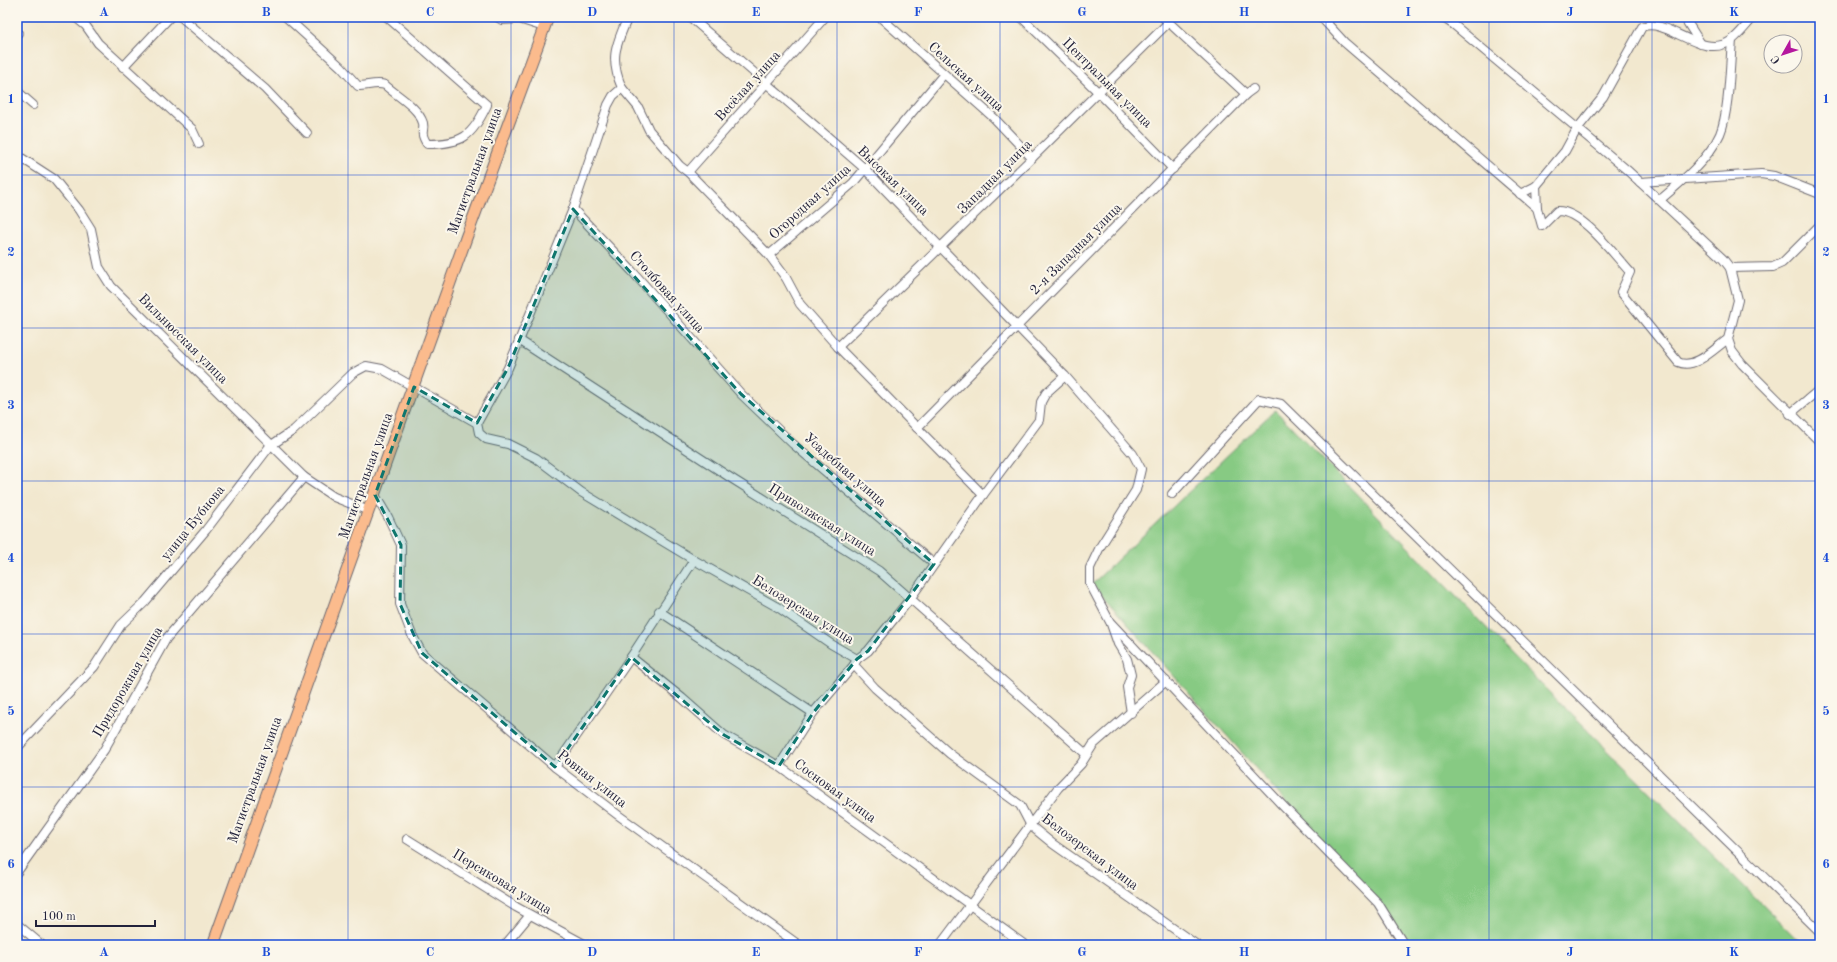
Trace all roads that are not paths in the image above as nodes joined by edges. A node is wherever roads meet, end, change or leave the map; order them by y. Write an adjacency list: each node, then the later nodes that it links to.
1 (75, 17): 21 (street)
2 (170, 17): 21 (street)
3 (181, 17): 29 (street)
4 (286, 17): 5 (street)
5 (387, 17)
6 (497, 17): 16 (street)
7 (628, 17): 24 (street)
8 (690, 17): 23 (street, Высокая улица)
9 (825, 17): 23 (street, Весёлая улица)
10 (880, 17): 22 (street, Сельская улица)
11 (1020, 17): 26 (street, Центральная улица)
12 (1321, 17): 39 (street)
13 (1435, 17): 28 (street)
14 (1684, 17): 20 (street)
15 (1754, 17): 19 (street)
16 (519, 18): 18 (street)
17 (1166, 20): 26 (street, Западная улица); 34 (street, 2-я Западная улица)
18 (546, 22): 53 (highway, Магистральная улица)
19 (1732, 40): 20 (street); 36 (street)
20 (1701, 44): 28 (street)
21 (123, 67): 30 (street)
22 (944, 74): 32 (street, Сельская улица); 33 (street, Огородная улица)
23 (767, 85): 33 (street, Высокая улица); 35 (street, Весёлая улица)
24 (622, 88): 35 (street); 43 (street)
25 (17, 91): 27 (street)
26 (1098, 92): 32 (street, Западная улица); 34 (street, Центральная улица)
27 (33, 105)
28 (1577, 129): 37 (street); 38 (street)
29 (306, 133)
30 (199, 144)
31 (17, 155): 60 (street, Вильнюсская улица)
32 (1032, 158): 45 (street, Западная улица)
33 (865, 169): 45 (street, Высокая улица); 46 (street, Огородная улица)
34 (1173, 169): 48 (street, 2-я Западная улица)
35 (688, 172): 46 (street)
36 (1686, 178): 37 (street); 40 (street); 41 (street)
37 (1640, 182): 41 (street)
38 (1536, 186): 39 (street); 42 (street)
39 (1520, 194): 42 (street)
40 (1820, 194)
41 (1660, 200): 47 (street)
42 (1537, 208): 49 (street)
43 (573, 209): 50 (street); 55 (street, Столбовая улица)
44 (1820, 226): 47 (street)
45 (942, 247): 48 (street, Высокая улица); 51 (street, Западная улица)
46 (769, 255): 51 (street)
47 (1730, 268): 49 (street)
48 (1017, 326): 52 (street, Высокая улица); 58 (street, 2-я Западная улица)
49 (1728, 339): 56 (street)
50 (519, 340): 57 (street); 68 (street, Приволжская улица)
51 (838, 348): 58 (street)
52 (1065, 376): 64 (street); 70 (street, Высокая улица)
53 (414, 386): 57 (street, Белозерская улица); 60 (street, улица Бубнова); 63 (highway, Магистральная улица)
54 (1820, 389): 56 (street)
55 (740, 394): 67 (street, Усадебная улица)
56 (1790, 414): 59 (street)
57 (477, 423): 66 (street, Белозерская улица)
58 (917, 428): 64 (street)
59 (1820, 442)
60 (270, 446): 61 (street, Вильнюсская улица); 76 (street, улица Бубнова)
61 (304, 477): 65 (street, Вильнюсская улица); 82 (street, Придорожная улица)
62 (1172, 494): 86 (street)
63 (375, 495): 65 (highway, Магистральная улица); 79 (street, Ровная улица)
64 (983, 495): 67 (street)
65 (369, 511): 88 (highway, Магистральная улица)
66 (694, 560): 69 (street); 72 (street, Белозерская улица)
67 (934, 564): 68 (street)
68 (910, 599): 72 (street); 77 (street, Приволжская улица)
69 (659, 611): 71 (street); 74 (street)
70 (1110, 622): 73 (street); 75 (street)
71 (631, 657): 78 (street, Сосновая улица); 79 (street)
72 (855, 662): 74 (street); 80 (street, Белозерская улица)
73 (1166, 681): 75 (street); 95 (street)
74 (813, 713): 78 (street)
75 (1131, 713): 77 (street)
76 (17, 748)
77 (1086, 754): 80 (street)
78 (779, 766): 83 (street, Сосновая улица)
79 (555, 767): 91 (street, Ровная улица)
80 (1031, 826): 83 (street); 94 (street, Белозерская улица)
81 (407, 838): 84 (street, Персиковая улица)
82 (17, 872)
83 (969, 905): 92 (street); 93 (street, Сосновая улица)
84 (530, 915): 89 (street); 90 (street, Персиковая улица)
85 (17, 924): 87 (street)
86 (1820, 932)
87 (42, 945)
88 (213, 945)
89 (505, 945)
90 (586, 945)
91 (799, 945)
92 (940, 945)
93 (1025, 945)
94 (1197, 945)
95 (1404, 945)

